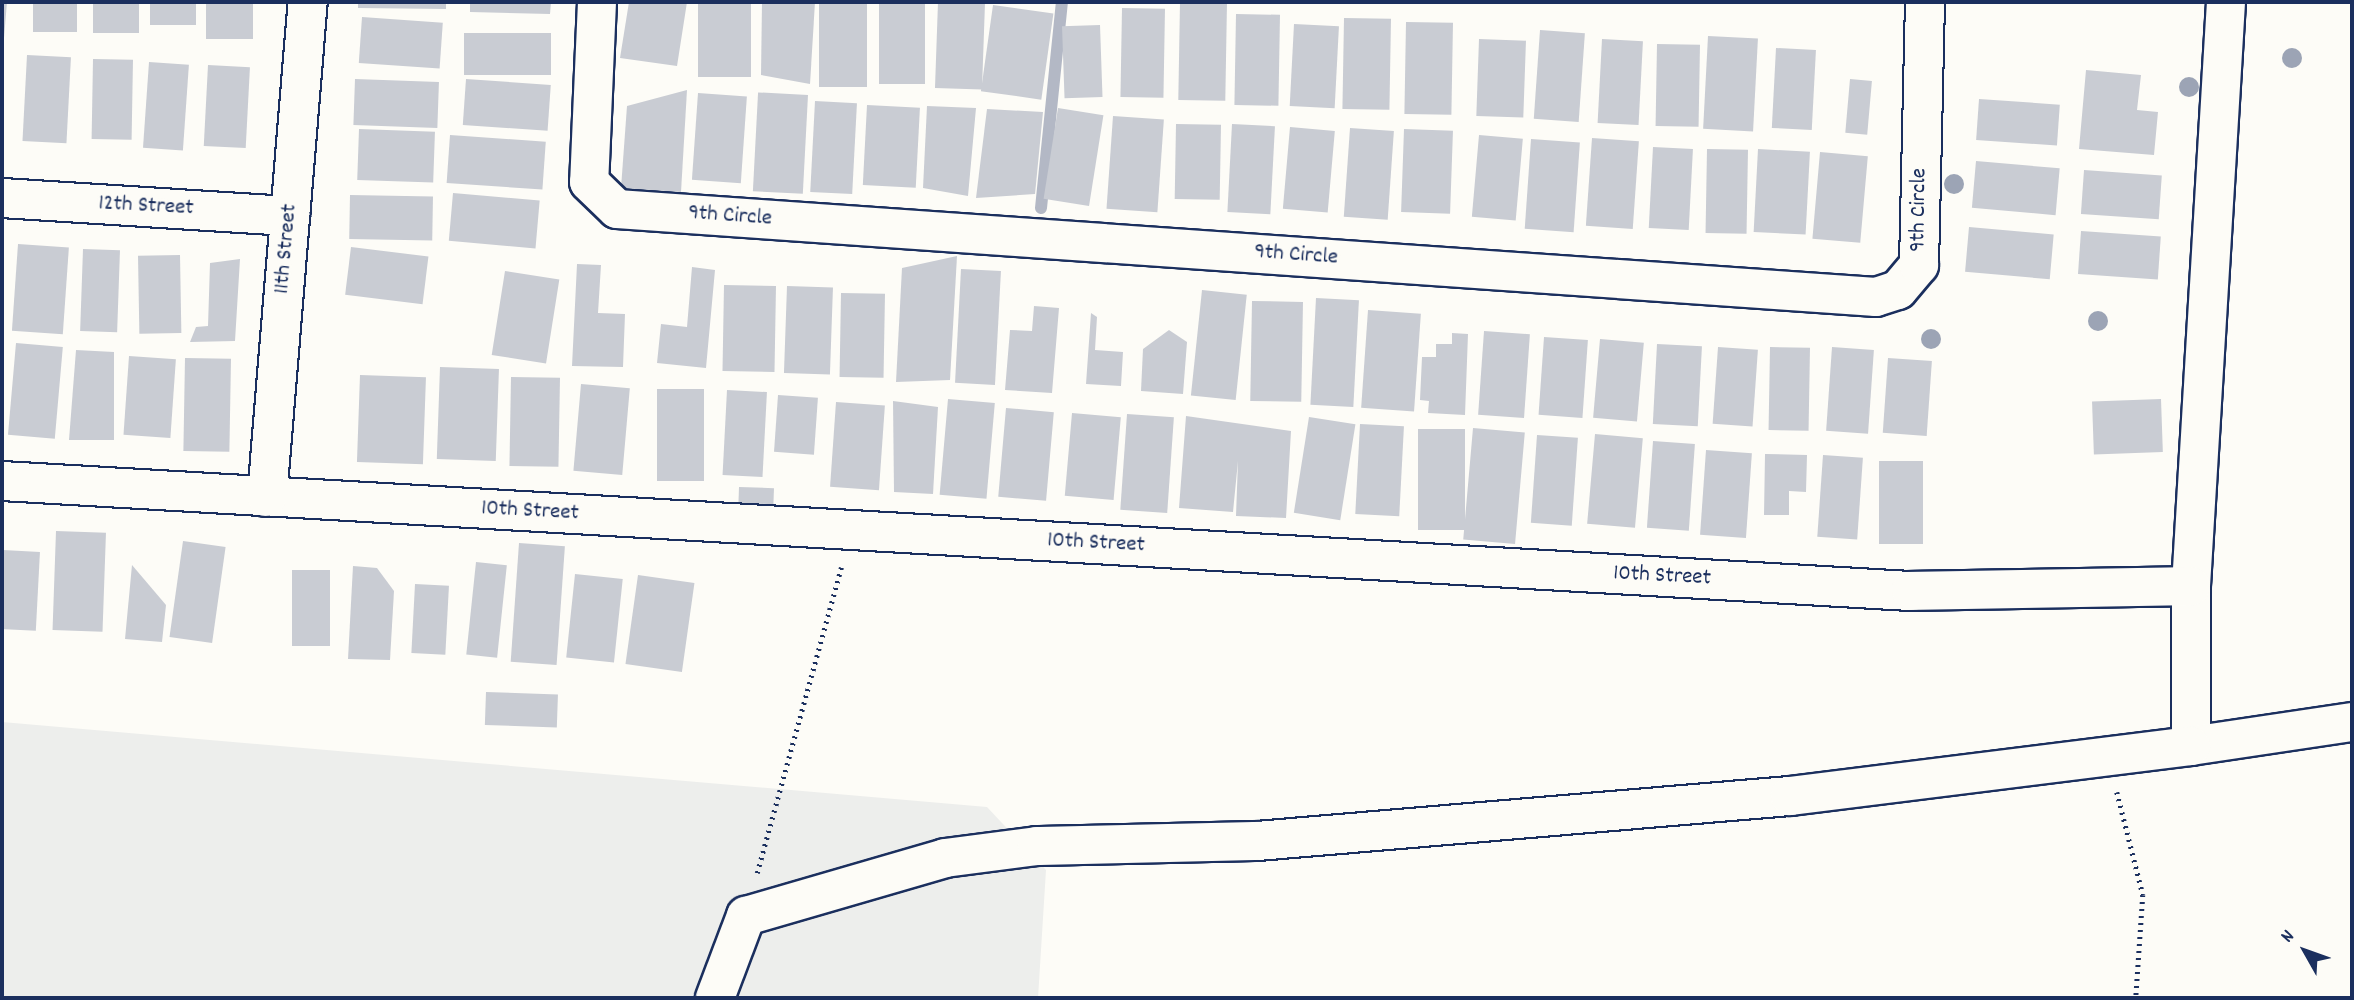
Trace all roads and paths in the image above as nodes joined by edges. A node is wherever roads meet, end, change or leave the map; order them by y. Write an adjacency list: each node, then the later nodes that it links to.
1 (308, 2): 6 (street, 11th Street)
2 (597, 2): 3 (street, 9th Circle)
3 (1925, 2)
4 (2226, 2): 10 (street)
5 (2, 198): 6 (street, 12th Street)
6 (290, 216): 8 (street, 11th Street)
7 (2, 481): 8 (street, 10th Street)
8 (267, 497): 9 (street, 10th Street)
9 (852, 529): 10 (street, 10th Street); 14 (path)
10 (2191, 586): 12 (street)
11 (2352, 722): 12 (street)
12 (2192, 746): 13 (street)
13 (2121, 753): 14 (street); 16 (path)
14 (746, 916): 15 (street)
15 (715, 998)
16 (2136, 998)

